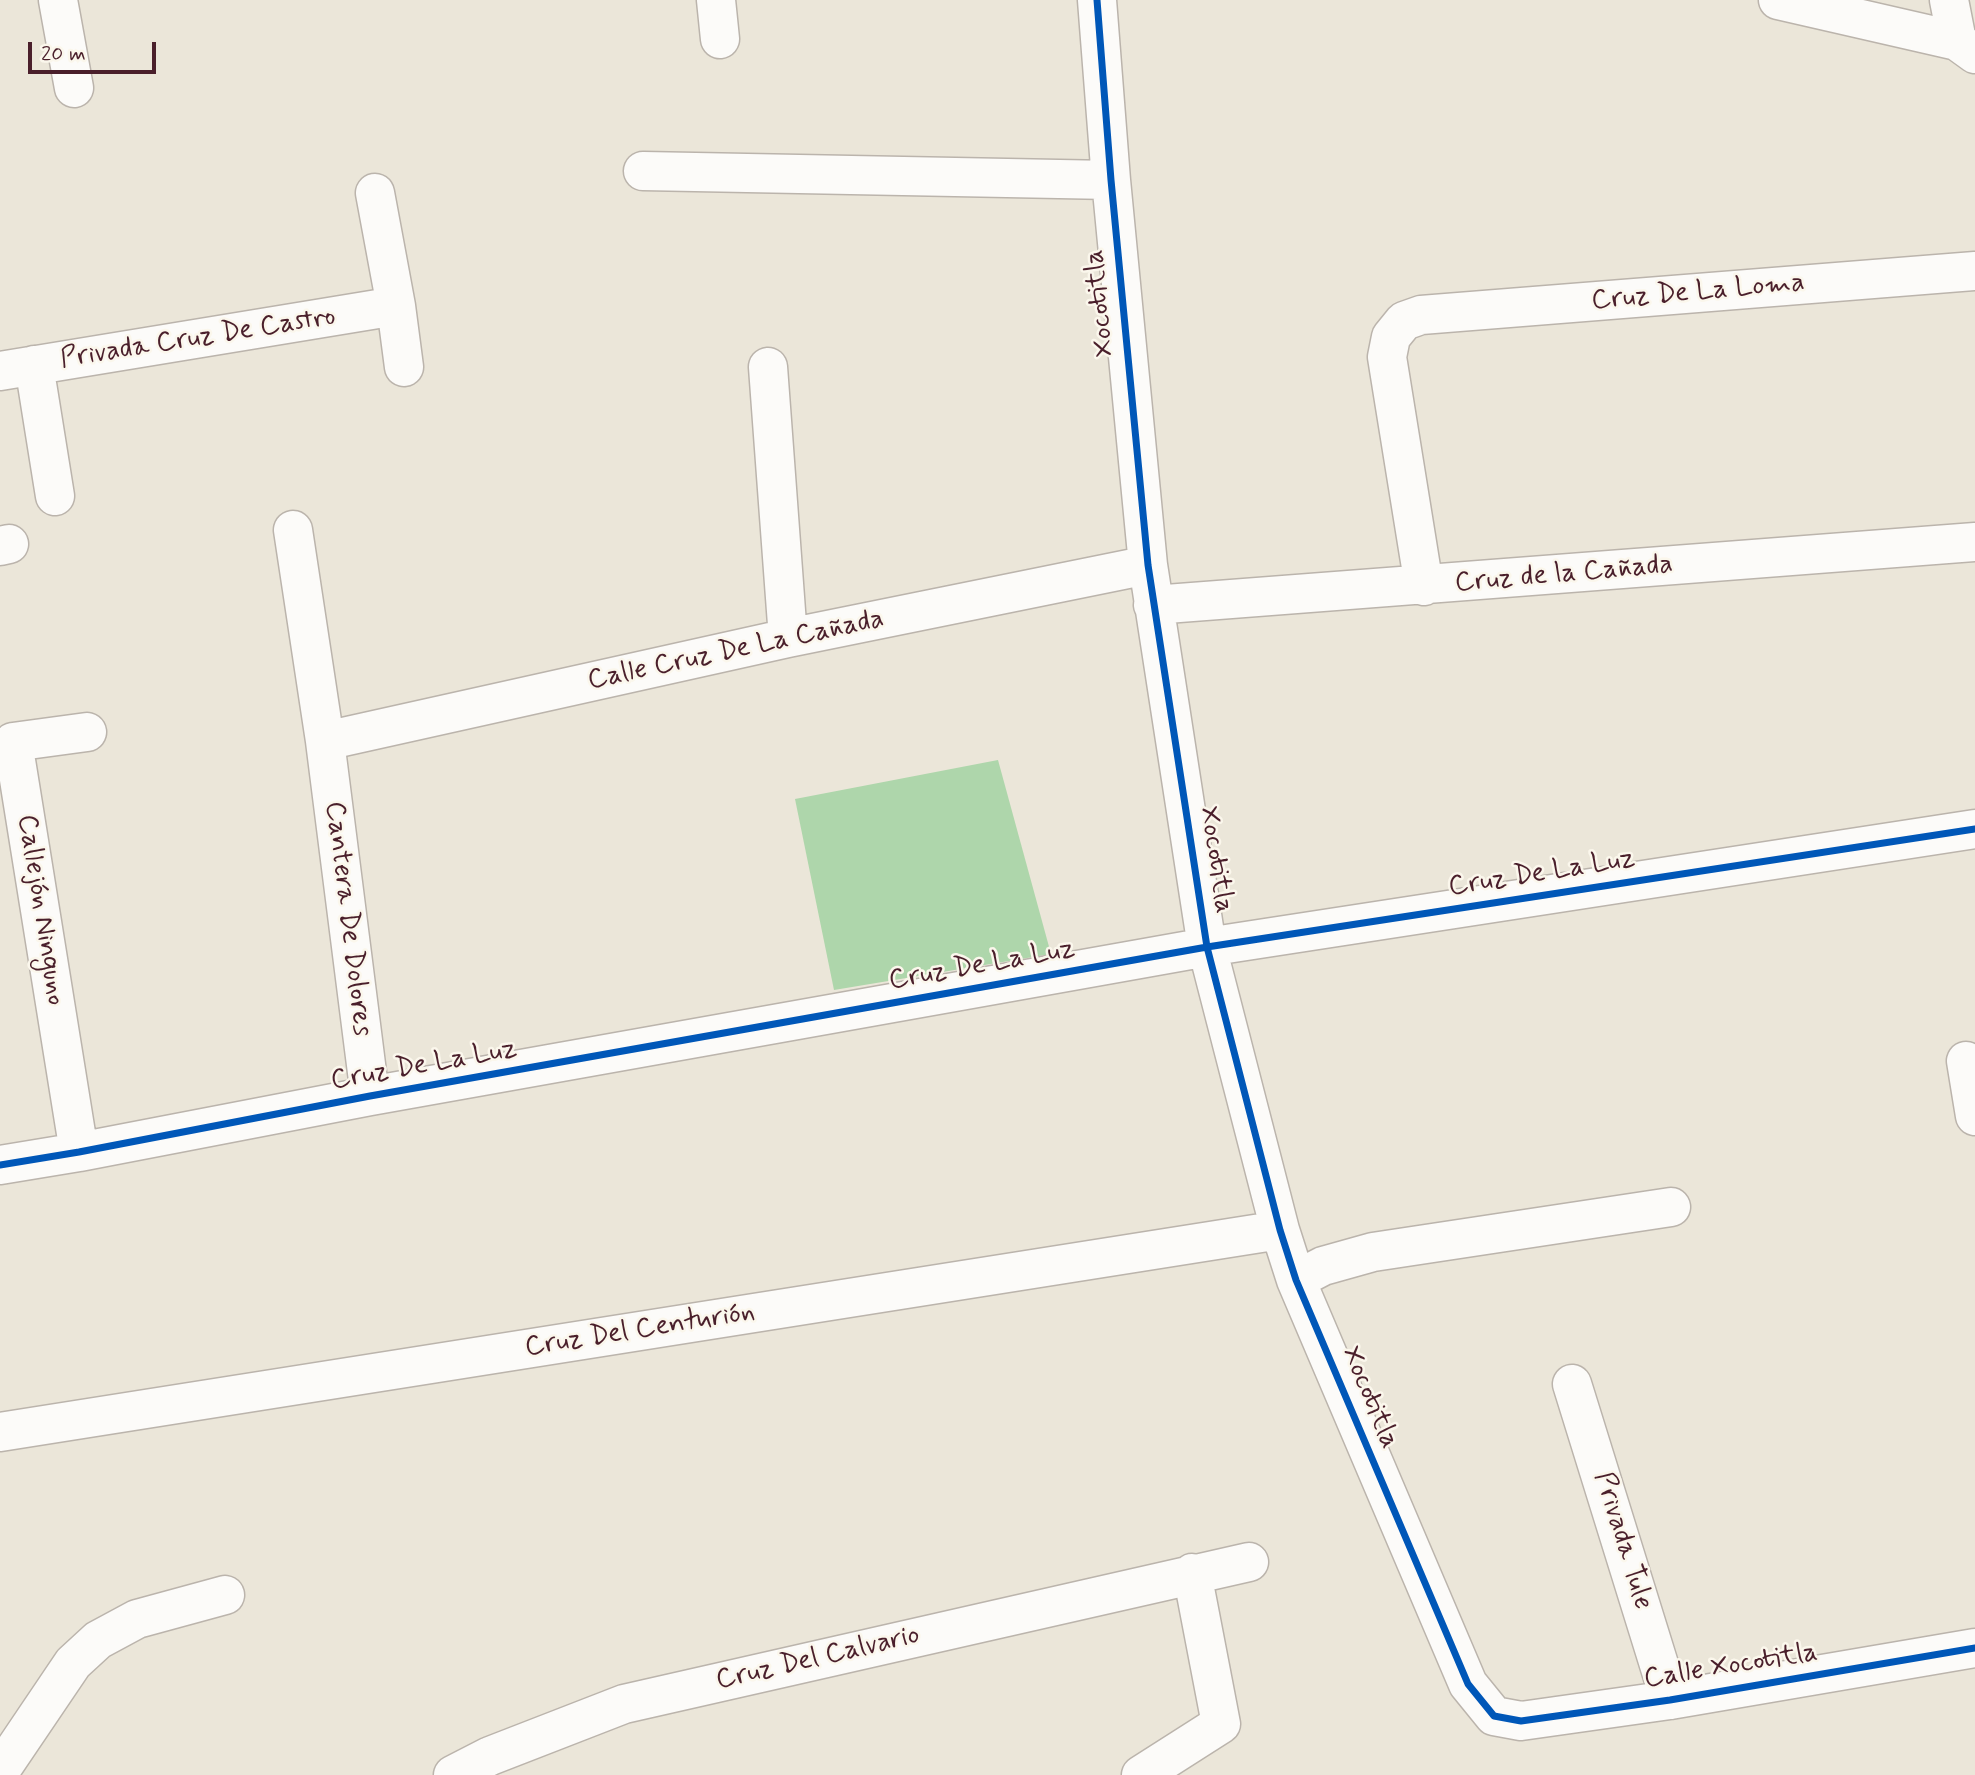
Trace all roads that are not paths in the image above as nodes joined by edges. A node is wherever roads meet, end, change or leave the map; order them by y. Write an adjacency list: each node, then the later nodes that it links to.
1 (58, 0): 8 (street)
2 (716, 0): 6 (street)
3 (1097, 0): 10 (street, Xocotitla)
4 (1779, 0): 7 (street)
5 (1949, 0): 7 (street)
6 (720, 38)
7 (1966, 48)
8 (74, 88)
9 (643, 171): 10 (street)
10 (1111, 180): 20 (street, Xocotitla)
11 (375, 194): 13 (street)
12 (1975, 271): 21 (street, Cruz De La Loma)
13 (396, 306): 14 (street); 16 (street, Privada Cruz De Castro)
14 (404, 367)
15 (768, 367): 23 (street)
16 (17, 368): 17 (street)
17 (55, 496)
18 (293, 530): 25 (street, Cantera De Dolores)
19 (1975, 542): 21 (street, Cruz de la Cañada)
20 (1148, 565): 22 (street, Xocotitla); 23 (street, Calle Cruz De La Cañada)
21 (1424, 586): 22 (street, Cruz de la Cañada)
22 (1153, 605): 27 (street, Xocotitla)
23 (788, 638): 25 (street, Calle Cruz De La Cañada)
24 (88, 732): 31 (street, Callejón Ninguno)
25 (325, 741): 29 (street, Cantera De Dolores)
26 (1975, 829): 27 (street, Cruz De La Luz)
27 (1207, 947): 29 (street, Cruz De La Luz); 34 (street, Xocotitla)
28 (1966, 1061): 30 (street)
29 (370, 1096): 31 (street, Cruz De La Luz)
30 (1975, 1116)
31 (79, 1152): 32 (street, Cruz De La Luz)
32 (0, 1166)
33 (1671, 1207): 35 (street)
34 (1280, 1230): 35 (street, Xocotitla); 37 (street, Cruz Del Centurión)
35 (1296, 1280): 43 (street, Xocotitla)
36 (1572, 1384): 42 (street, Privada Tule)
37 (0, 1432)
38 (1249, 1562): 39 (street, Cruz Del Calvario)
39 (1192, 1573): 45 (street, Cruz Del Calvario); 46 (street)
40 (225, 1595): 44 (street)
41 (1975, 1648): 42 (street, Calle Xocotitla)
42 (1670, 1700): 43 (street, Calle Xocotitla)
43 (1494, 1716)
44 (0, 1771)
45 (453, 1775)
46 (1141, 1775)

